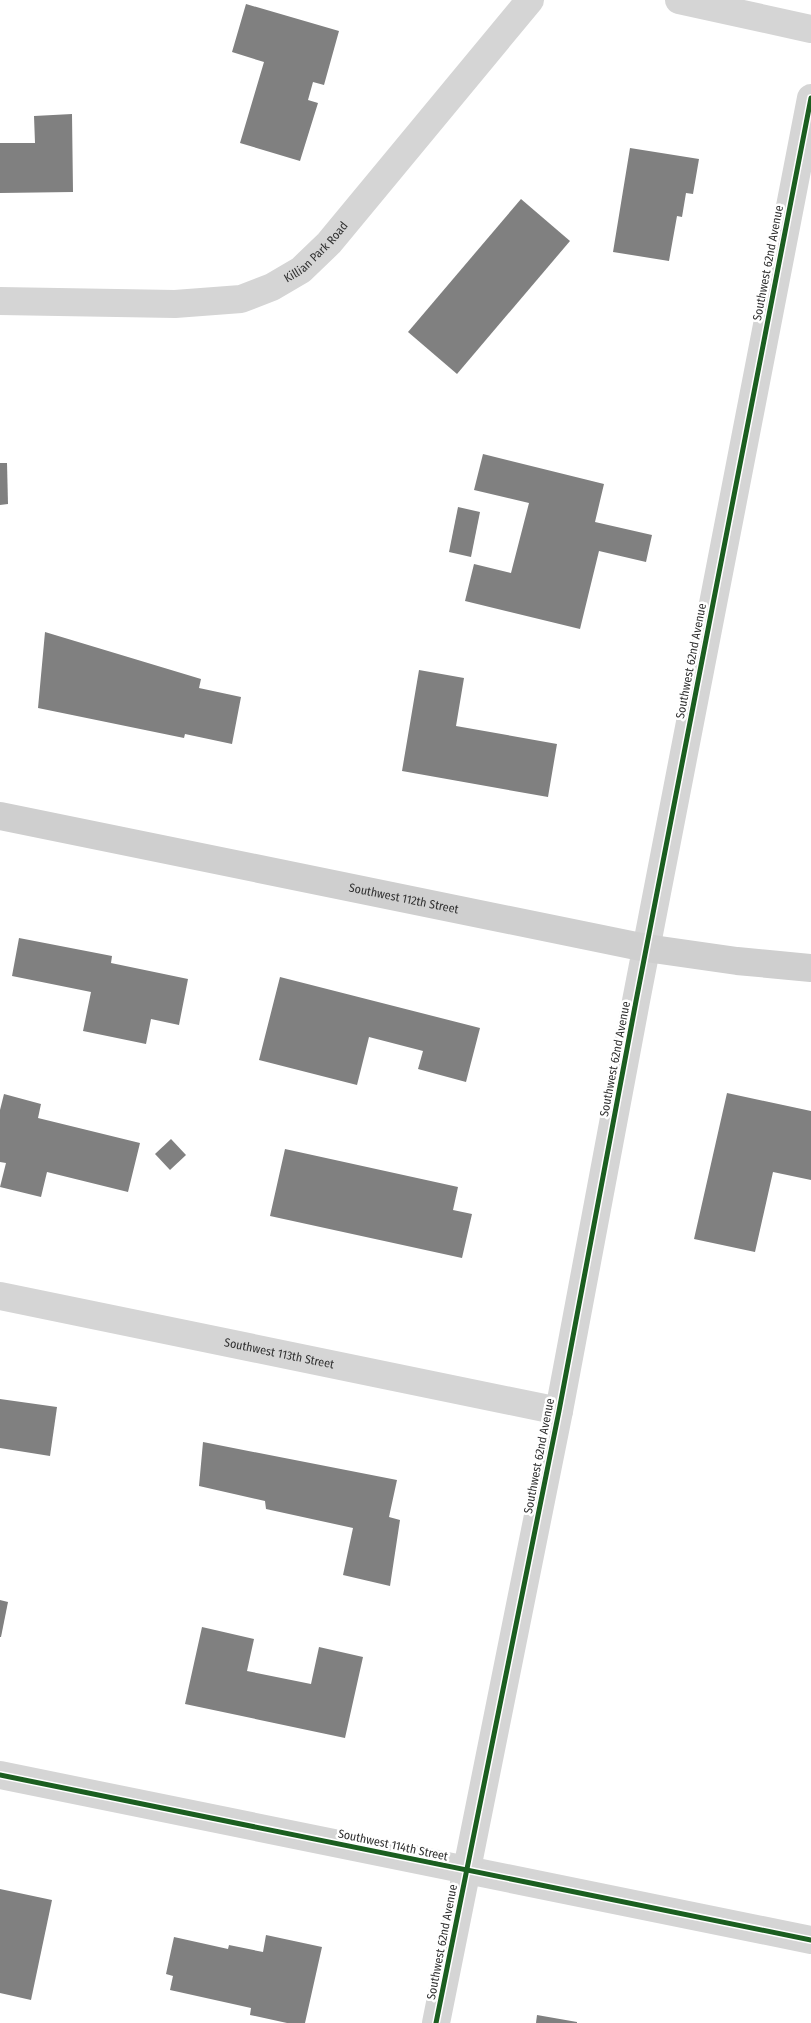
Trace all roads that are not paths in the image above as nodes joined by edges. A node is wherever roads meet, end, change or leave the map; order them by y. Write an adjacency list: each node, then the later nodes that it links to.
1 (530, 0): 5 (street, Killian Park Road)
2 (679, 0): 3 (street)
3 (811, 28)
4 (811, 98): 7 (street, Southwest 62nd Avenue)
5 (0, 301)
6 (0, 816): 7 (main road, Southwest 112th Street)
7 (646, 948): 8 (main road, Southwest 112th Street); 10 (street, Southwest 62nd Avenue)
8 (811, 968)
9 (0, 1296): 10 (street, Southwest 113th Street)
10 (558, 1410): 12 (street, Southwest 62nd Avenue)
11 (0, 1774): 12 (street, Southwest 114th Street)
12 (466, 1871): 13 (street, Southwest 114th Street); 14 (street, Southwest 62nd Avenue)
13 (811, 1940)
14 (436, 2023)

